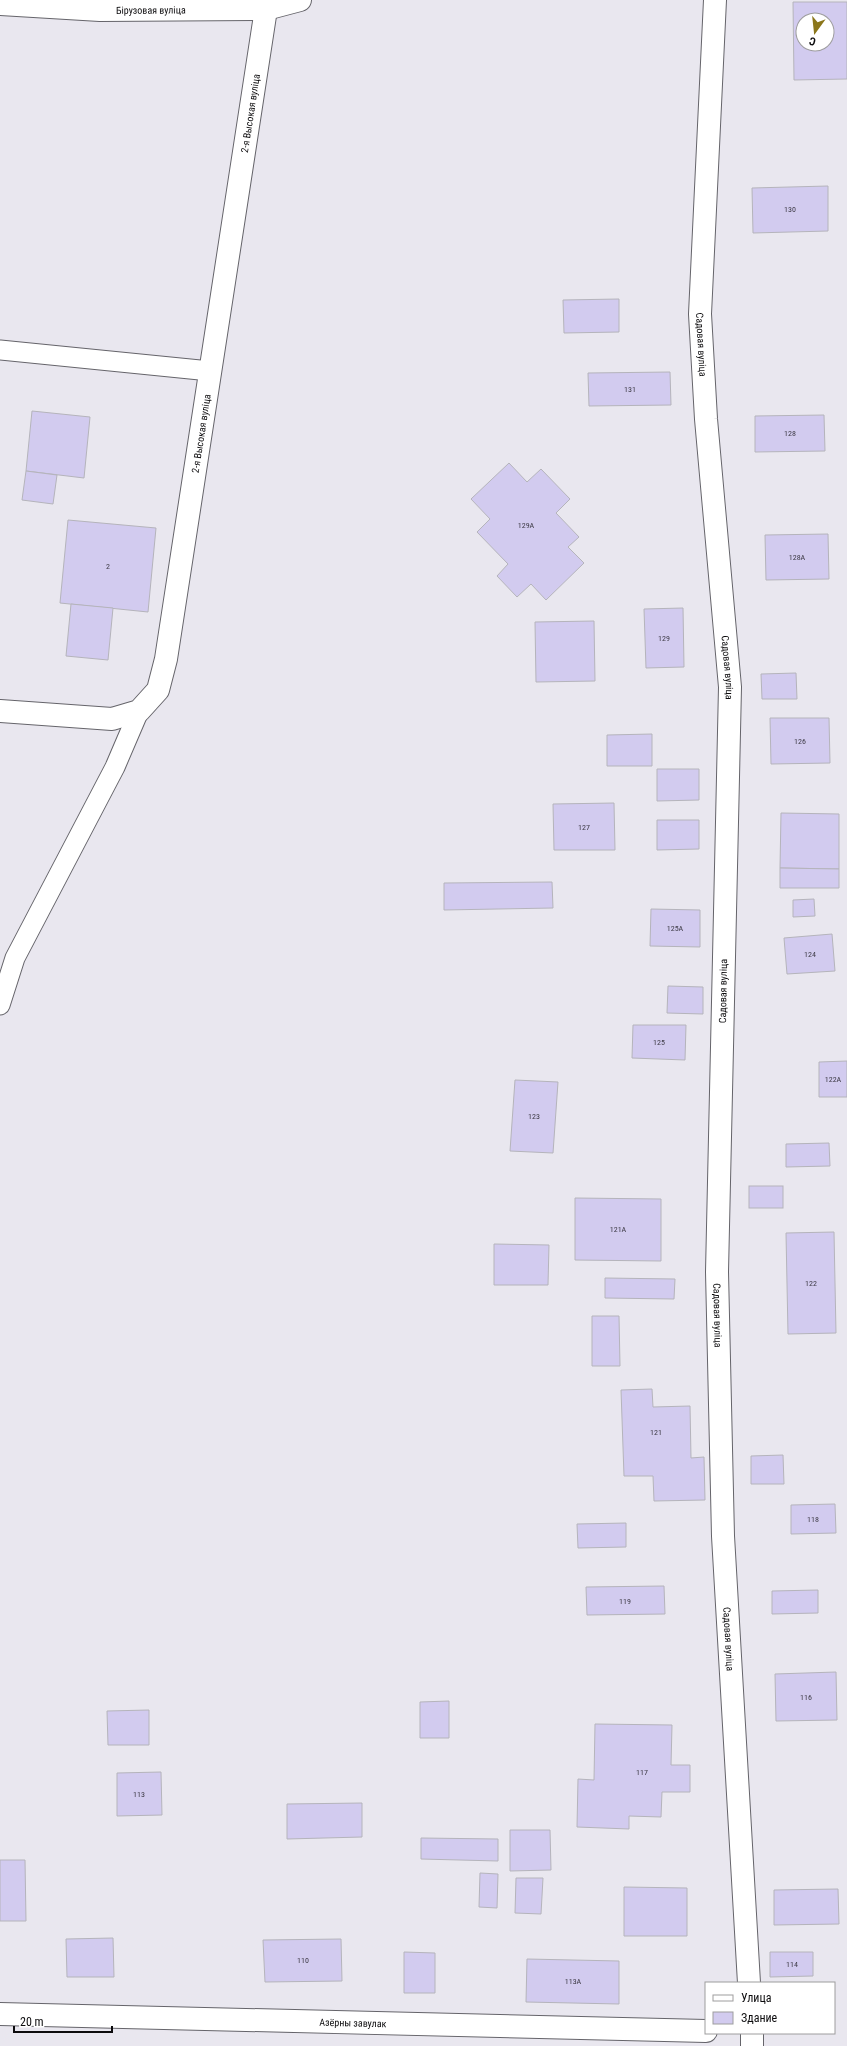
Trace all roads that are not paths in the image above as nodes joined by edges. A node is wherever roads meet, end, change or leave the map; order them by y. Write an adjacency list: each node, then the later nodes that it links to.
1 (300, 0): 4 (street, Бірузовая вуліца)
2 (715, 0): 10 (street, Садовая вуліца)
3 (0, 4): 4 (street, Бірузовая вуліца)
4 (266, 9): 6 (street, 2-я Высокая вуліца)
5 (0, 350): 6 (lane)
6 (210, 371): 8 (street, 2-я Высокая вуліца)
7 (0, 711): 8 (street)
8 (139, 711): 9 (lane)
9 (0, 1005)
10 (749, 1982)
11 (0, 2014): 12 (street, Азёрны завулак)
12 (705, 2031)
13 (752, 2034): 14 (street)
14 (752, 2046)

